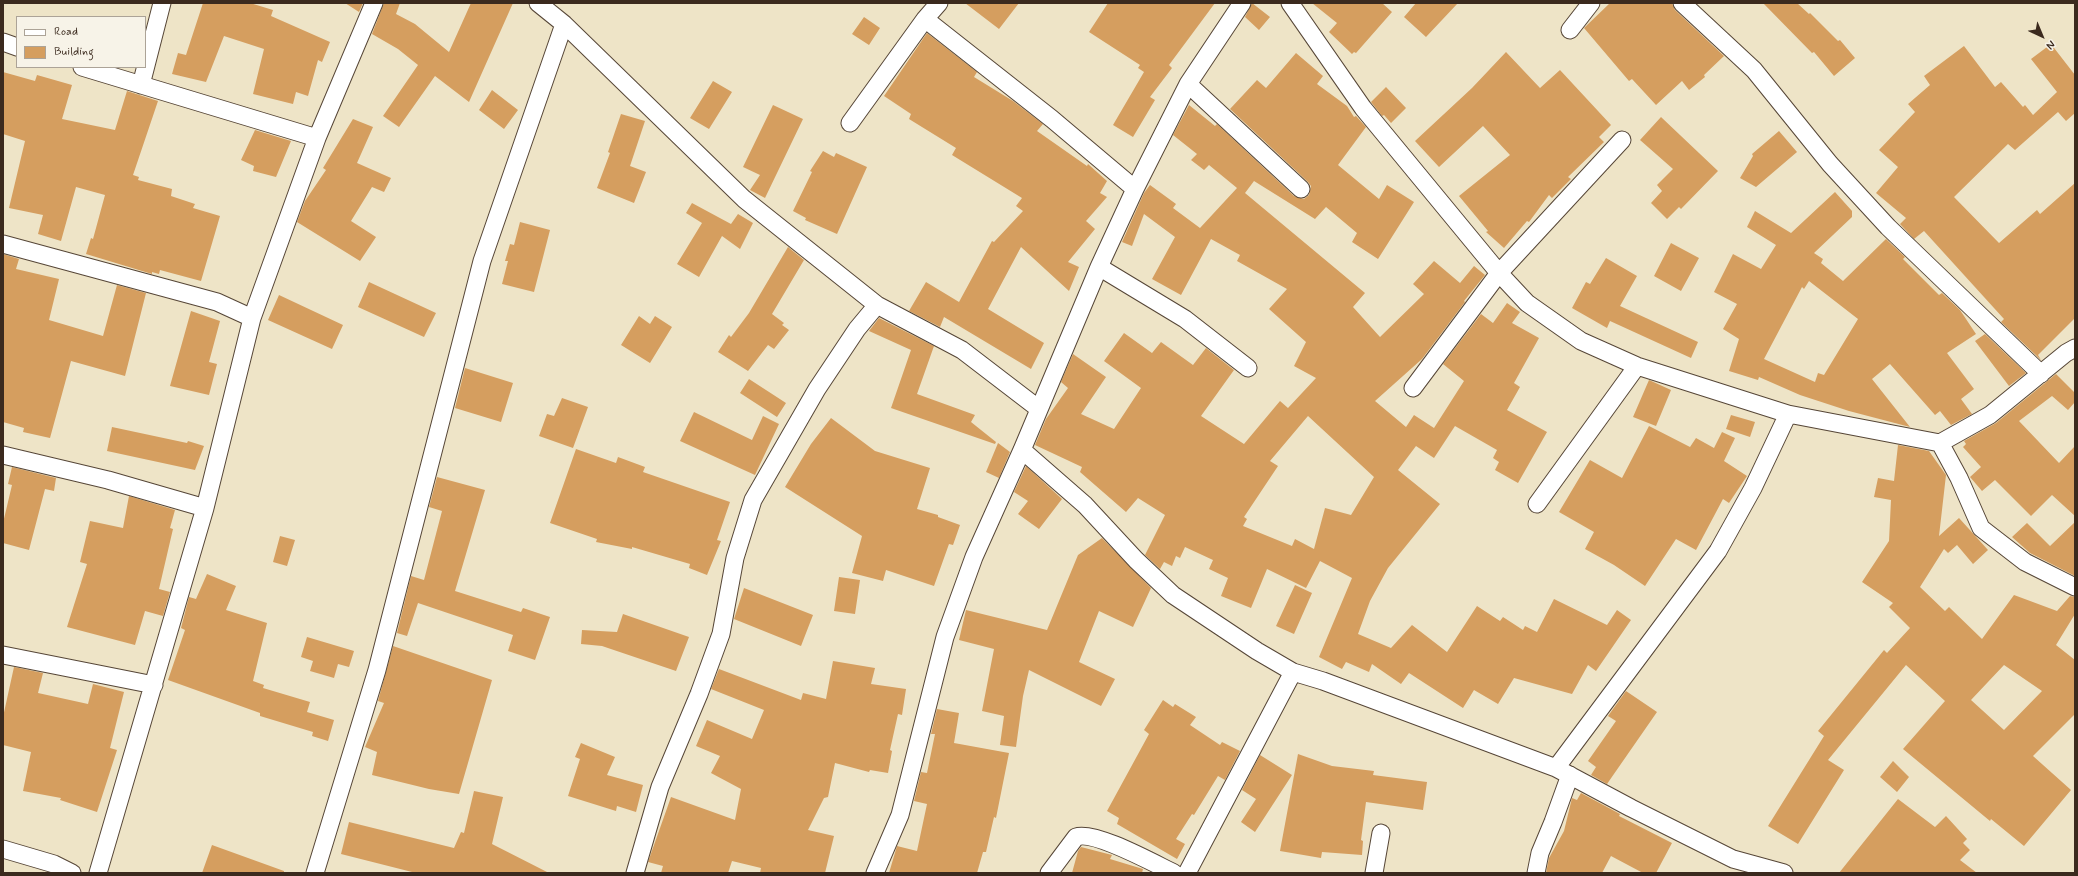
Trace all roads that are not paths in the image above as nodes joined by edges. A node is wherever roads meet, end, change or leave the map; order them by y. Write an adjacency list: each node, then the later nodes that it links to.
1 (162, 3): 14 (street)
2 (374, 3): 20 (street)
3 (538, 3): 10 (street)
4 (939, 3): 9 (street)
5 (1242, 3): 17 (street)
6 (1290, 3): 26 (street)
7 (1591, 3): 11 (street)
8 (1682, 3): 32 (street)
9 (925, 19): 19 (street); 22 (street)
10 (564, 24): 27 (street); 50 (street)
11 (1570, 30)
12 (3, 42): 13 (street)
13 (16, 47)
14 (146, 65)
15 (85, 68): 18 (street)
16 (145, 68): 18 (street)
17 (1188, 84): 22 (street); 23 (street)
18 (141, 85): 20 (street)
19 (850, 123)
20 (317, 138): 28 (street)
21 (1622, 140): 26 (street)
22 (1135, 189): 25 (street)
23 (1300, 189)
24 (3, 244): 28 (street)
25 (1099, 267): 31 (street); 34 (street)
26 (1499, 273): 30 (street); 33 (street)
27 (877, 304): 34 (street); 51 (street)
28 (252, 318): 40 (street)
29 (2075, 348): 32 (street)
30 (1636, 366): 35 (street); 39 (street)
31 (1248, 368)
32 (2041, 374): 36 (street)
33 (1413, 388)
34 (1039, 408): 37 (street)
35 (1788, 414): 36 (street); 45 (street)
36 (1940, 443): 41 (street)
37 (1022, 450): 43 (street); 52 (street)
38 (3, 455): 40 (street)
39 (1537, 504)
40 (205, 508): 44 (street)
41 (2075, 587)
42 (3, 656): 44 (street)
43 (1293, 672): 45 (street); 55 (street)
44 (154, 685): 49 (street)
45 (1563, 772): 57 (street); 58 (street)
46 (1381, 833): 56 (street)
47 (3, 849): 48 (street)
48 (72, 873)
49 (98, 873)
50 (315, 873)
51 (634, 873)
52 (875, 873)
53 (1048, 873): 54 (street)
54 (1174, 873)
55 (1187, 873)
56 (1374, 873)
57 (1536, 873)
58 (1784, 873)

